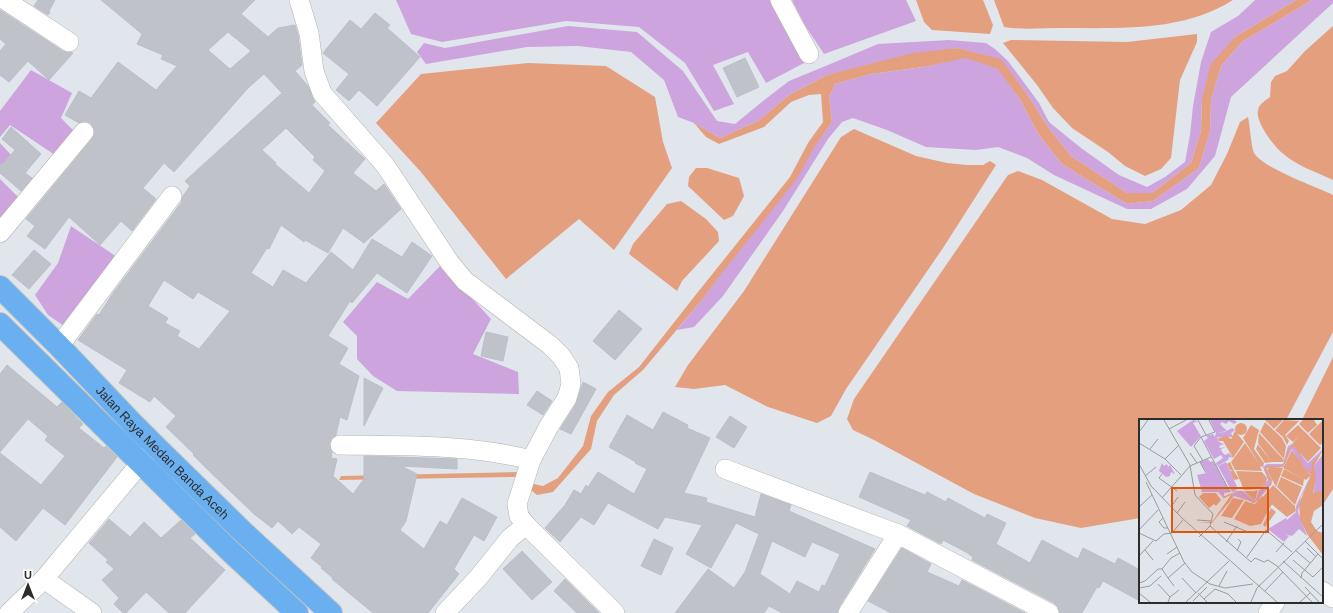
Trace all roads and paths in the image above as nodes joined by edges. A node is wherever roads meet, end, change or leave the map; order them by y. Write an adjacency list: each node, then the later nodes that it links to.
1 (5, 0): 4 (street)
2 (299, 0): 15 (street)
3 (780, 0): 5 (street)
4 (70, 42)
5 (809, 54)
6 (84, 132): 8 (street)
7 (172, 196): 11 (street)
8 (0, 233)
9 (0, 287): 11 (highway, Jalan Raya Medan Banda Aceh)
10 (0, 324): 14 (highway, Jalan Raya Medan Banda Aceh)
11 (59, 346): 13 (highway, Jalan Raya Medan Banda Aceh)
12 (340, 445): 15 (street)
13 (155, 446): 14 (street); 19 (highway, Jalan Raya Medan Banda Aceh)
14 (140, 463): 20 (street); 21 (highway, Jalan Raya Medan Banda Aceh)
15 (530, 466): 17 (street)
16 (725, 469): 18 (street)
17 (526, 525): 29 (street); 30 (street)
18 (898, 534): 31 (street); 32 (street)
19 (286, 572): 21 (highway); 28 (highway, Jalan Raya Medan Banda Aceh)
20 (44, 579): 25 (street); 26 (street)
21 (270, 588): 27 (highway, Jalan Raya Medan Banda Aceh)
22 (1323, 592): 23 (street)
23 (1333, 598)
24 (1274, 603): 33 (street)
25 (10, 613)
26 (92, 613)
27 (297, 613)
28 (331, 613)
29 (445, 613)
30 (615, 613)
31 (848, 613)
32 (1049, 613)
33 (1268, 613)

